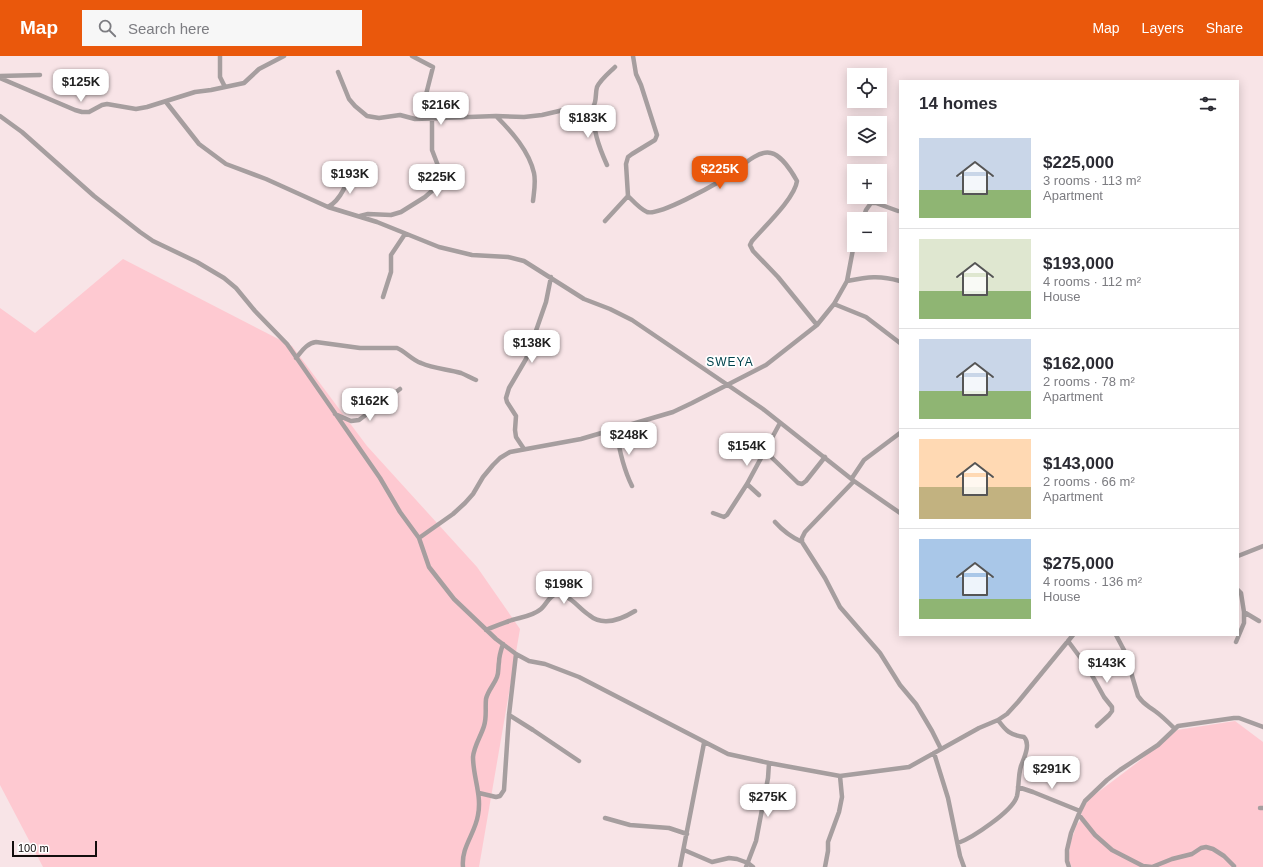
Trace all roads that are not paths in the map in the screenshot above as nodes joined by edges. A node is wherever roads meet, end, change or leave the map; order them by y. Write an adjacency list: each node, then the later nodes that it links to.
1 (220, 56): 9 (street)
2 (284, 56): 9 (street)
3 (412, 56): 14 (street)
4 (633, 56): 18 (street)
5 (615, 67): 11 (street)
6 (338, 72): 14 (street)
7 (40, 75): 8 (street)
8 (0, 77): 10 (street)
9 (225, 87): 10 (street)
10 (166, 102): 20 (street)
11 (593, 107): 13 (street); 16 (street)
12 (0, 116): 34 (street)
13 (496, 116): 15 (street); 19 (street)
14 (420, 118): 15 (street)
15 (432, 118): 23 (street)
16 (607, 165)
17 (350, 168): 20 (street)
18 (628, 196): 24 (street); 32 (street)
19 (533, 201)
20 (328, 207): 23 (street)
21 (898, 211): 22 (street)
22 (865, 212)
23 (358, 216): 25 (street)
24 (605, 221)
25 (405, 234): 27 (street); 30 (street)
26 (852, 252): 28 (street)
27 (550, 277): 36 (street); 42 (street)
28 (847, 281): 29 (street); 31 (street)
29 (899, 281)
30 (383, 297)
31 (834, 304): 32 (street); 33 (street)
32 (817, 325): 36 (street)
33 (899, 342)
34 (296, 358): 35 (street); 38 (street)
35 (476, 380)
36 (728, 385): 39 (street); 40 (street)
37 (400, 389): 38 (street)
38 (334, 413): 52 (street)
39 (780, 423): 43 (street); 44 (street)
40 (616, 430): 42 (street); 47 (street)
41 (899, 434): 45 (street)
42 (524, 449): 52 (street)
43 (764, 450): 44 (street); 46 (street)
44 (825, 457): 45 (street)
45 (853, 479): 49 (street); 53 (street)
46 (747, 484): 48 (street); 50 (street)
47 (632, 486)
48 (759, 496)
49 (899, 512)
50 (713, 513)
51 (775, 522): 53 (street)
52 (419, 538): 60 (street)
53 (802, 542): 75 (street)
54 (1263, 546): 55 (street)
55 (1239, 556)
56 (1239, 591): 58 (street)
57 (635, 610): 60 (street)
58 (1244, 612): 59 (street); 61 (street)
59 (1259, 621)
60 (486, 630): 67 (street)
61 (1239, 635)
62 (1070, 636): 65 (street)
63 (1116, 636): 73 (street)
64 (1239, 636): 66 (street)
65 (1068, 641): 70 (street); 71 (street)
66 (1236, 642)
67 (503, 644): 68 (street); 81 (street)
68 (516, 654): 69 (street); 74 (street)
69 (509, 715): 77 (street); 81 (street)
70 (998, 720): 75 (street); 80 (street)
71 (1097, 726)
72 (1263, 727): 73 (street)
73 (1175, 729): 82 (street)
74 (704, 743): 78 (street); 84 (street)
75 (941, 750): 76 (street)
76 (934, 753): 79 (street); 85 (street)
77 (579, 761)
78 (769, 763): 79 (street); 87 (street)
79 (840, 776): 92 (street)
80 (1018, 787): 82 (street); 85 (street)
81 (479, 793): 89 (street)
82 (1079, 813): 88 (street); 94 (street)
83 (605, 818): 84 (street)
84 (687, 834): 86 (street)
85 (958, 843): 93 (street)
86 (684, 850): 87 (street); 90 (street)
87 (747, 865): 91 (street)
88 (1234, 866)
89 (463, 867)
90 (680, 867)
91 (753, 867)
92 (825, 867)
93 (964, 867)
94 (1069, 867)

